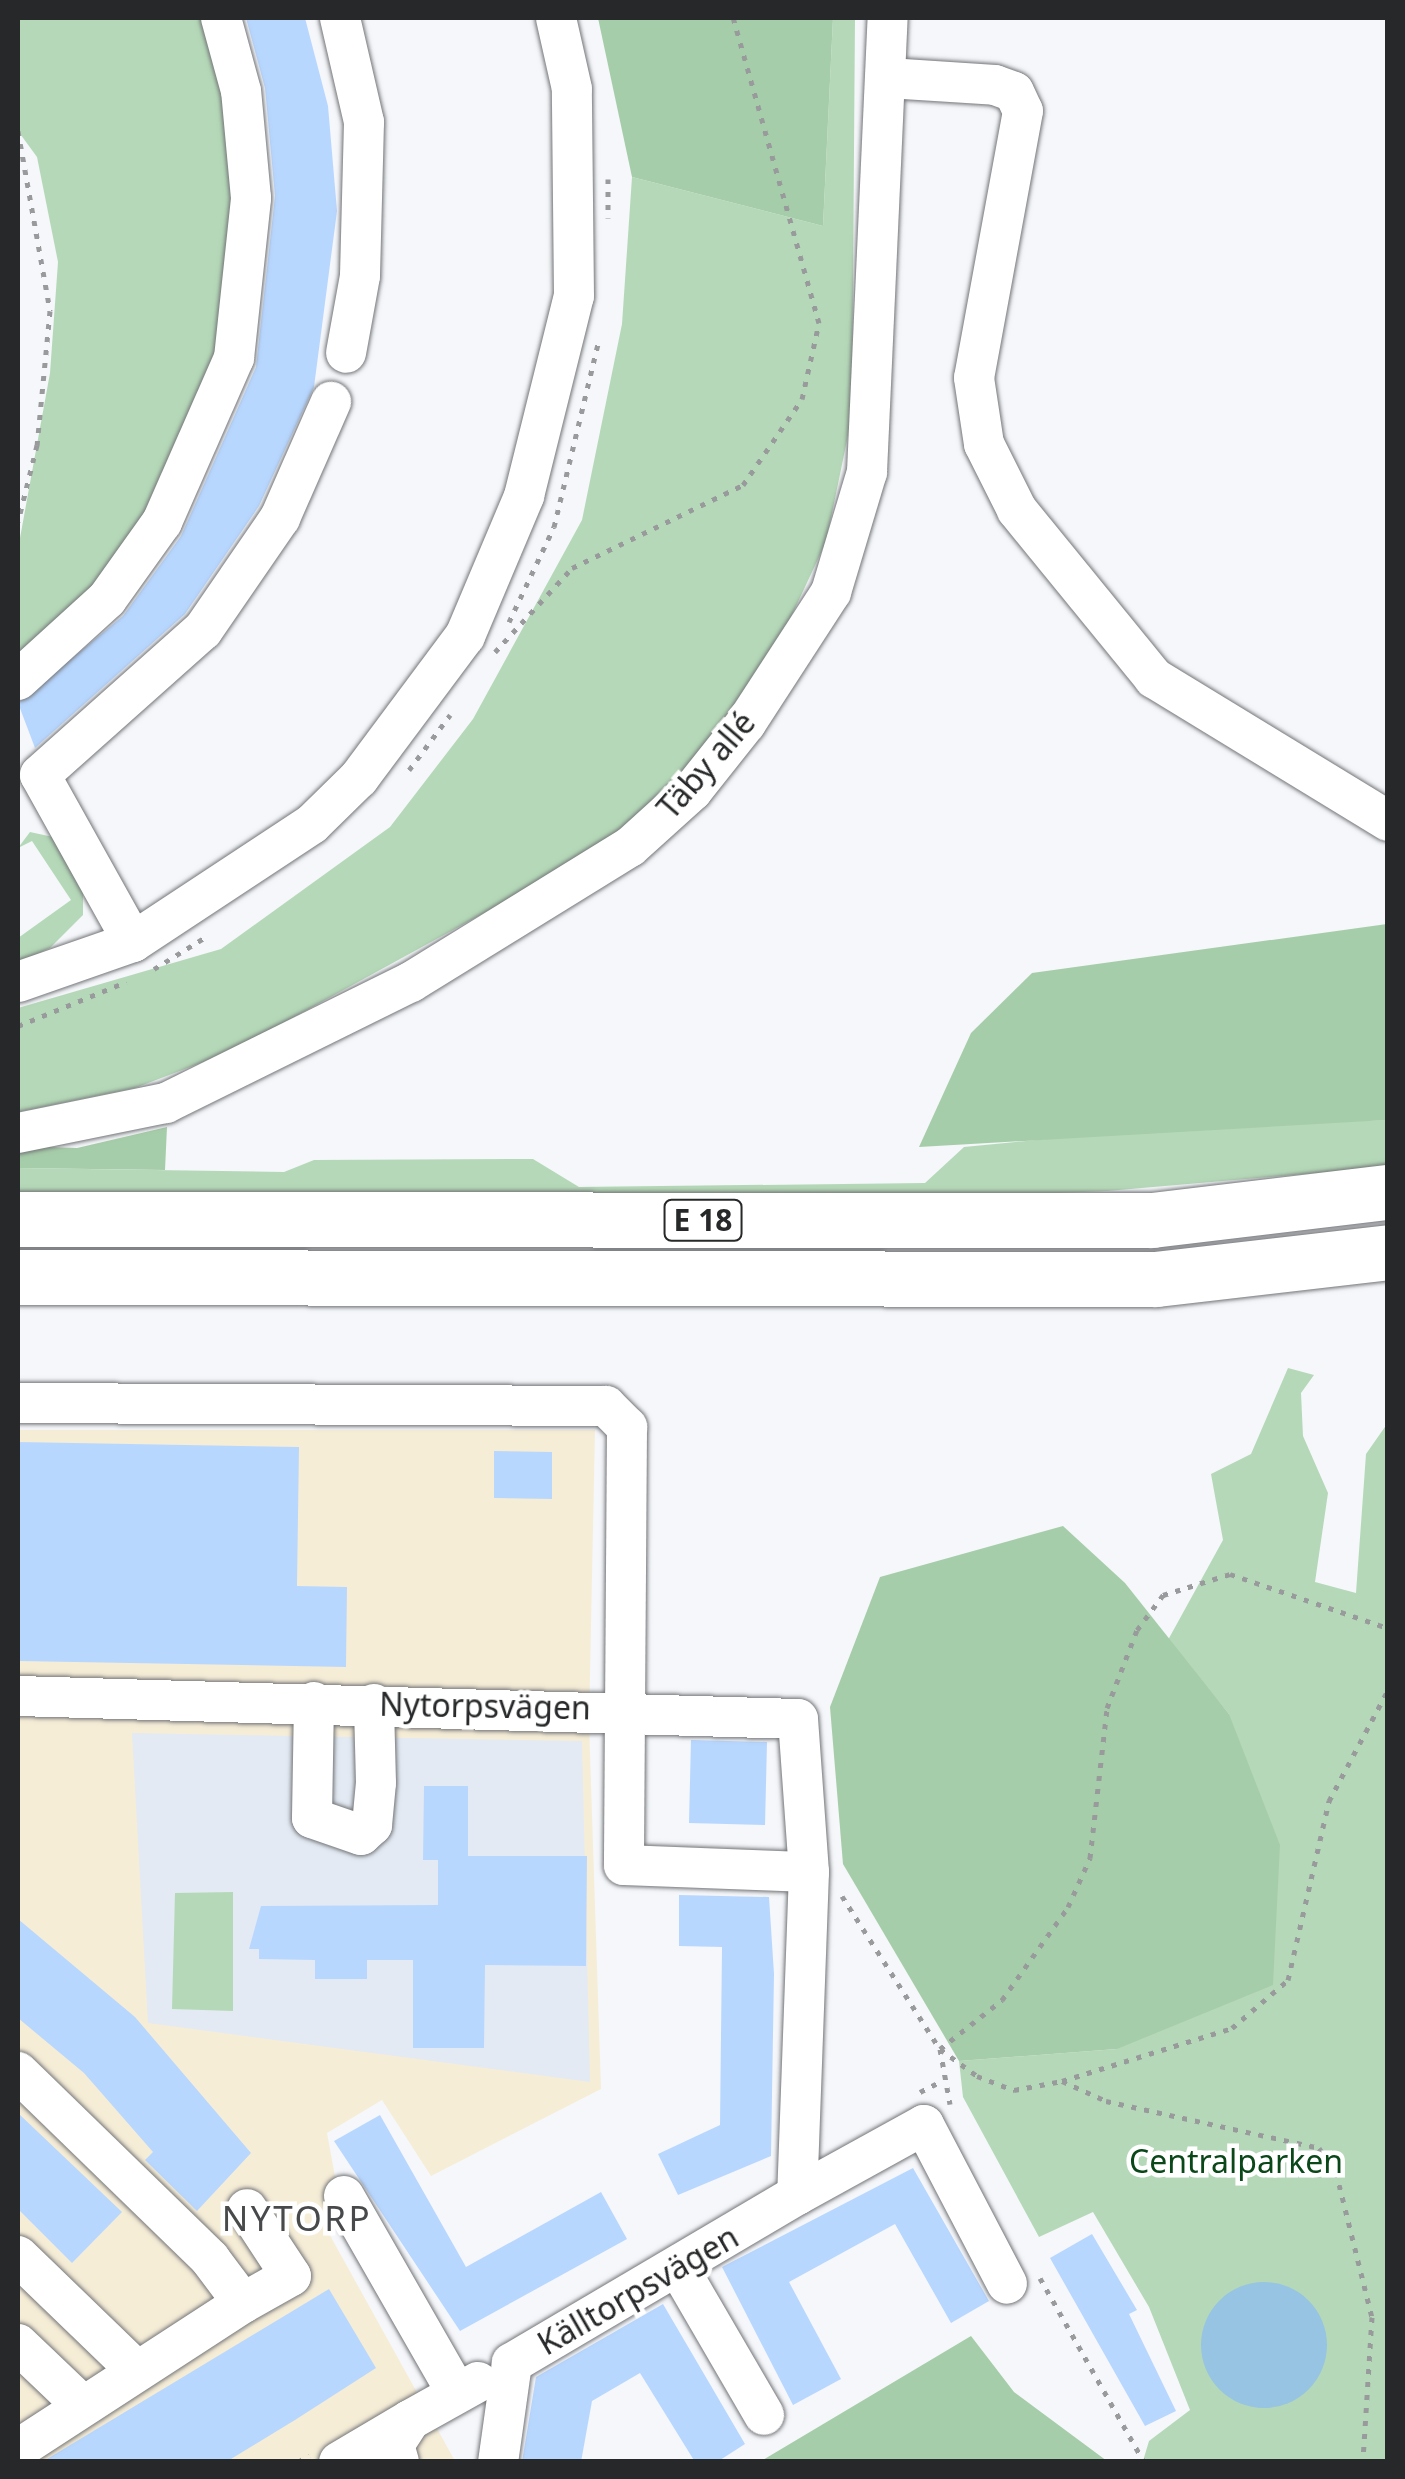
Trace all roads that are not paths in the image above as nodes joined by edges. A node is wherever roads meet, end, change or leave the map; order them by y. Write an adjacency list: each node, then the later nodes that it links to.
1 (221, 18): 8 (street)
2 (340, 18): 6 (street)
3 (556, 18): 11 (street)
4 (888, 18): 5 (street, Täby allé)
5 (888, 78): 10 (street); 13 (street, Täby allé)
6 (346, 353)
7 (331, 402): 9 (street)
8 (18, 680)
9 (32, 803): 11 (street)
10 (1388, 821)
11 (133, 942): 12 (street)
12 (18, 982)
13 (18, 1133)
14 (1388, 1192): 15 (highway, E 18)
15 (18, 1219)
16 (1388, 1252): 17 (highway, E 18)
17 (18, 1278)
18 (18, 1403): 22 (street)
19 (18, 1696): 20 (street, Nytorpsvägen)
20 (314, 1702): 21 (street, Nytorpsvägen); 21 (street)
21 (374, 1704): 22 (street, Nytorpsvägen)
22 (624, 1710): 23 (street, Nytorpsvägen); 23 (street)
23 (823, 1874): 25 (street)
24 (18, 2072): 31 (street)
25 (797, 2195): 29 (street, Källtorpsvägen); 30 (street, Källtorpsvägen)
26 (344, 2196): 35 (street)
27 (247, 2208): 31 (street)
28 (18, 2256): 34 (street)
29 (678, 2268): 33 (street, Källtorpsvägen); 37 (street)
30 (1007, 2284)
31 (243, 2303): 34 (street)
32 (18, 2344): 36 (street)
33 (512, 2363): 35 (street); 42 (street, Källtorpsvägen)
34 (137, 2371): 36 (street)
35 (457, 2394): 38 (street)
36 (82, 2405): 39 (street)
37 (764, 2415)
38 (410, 2420): 40 (street); 41 (street)
39 (21, 2442)
40 (340, 2462)
41 (399, 2462)
42 (498, 2462)

